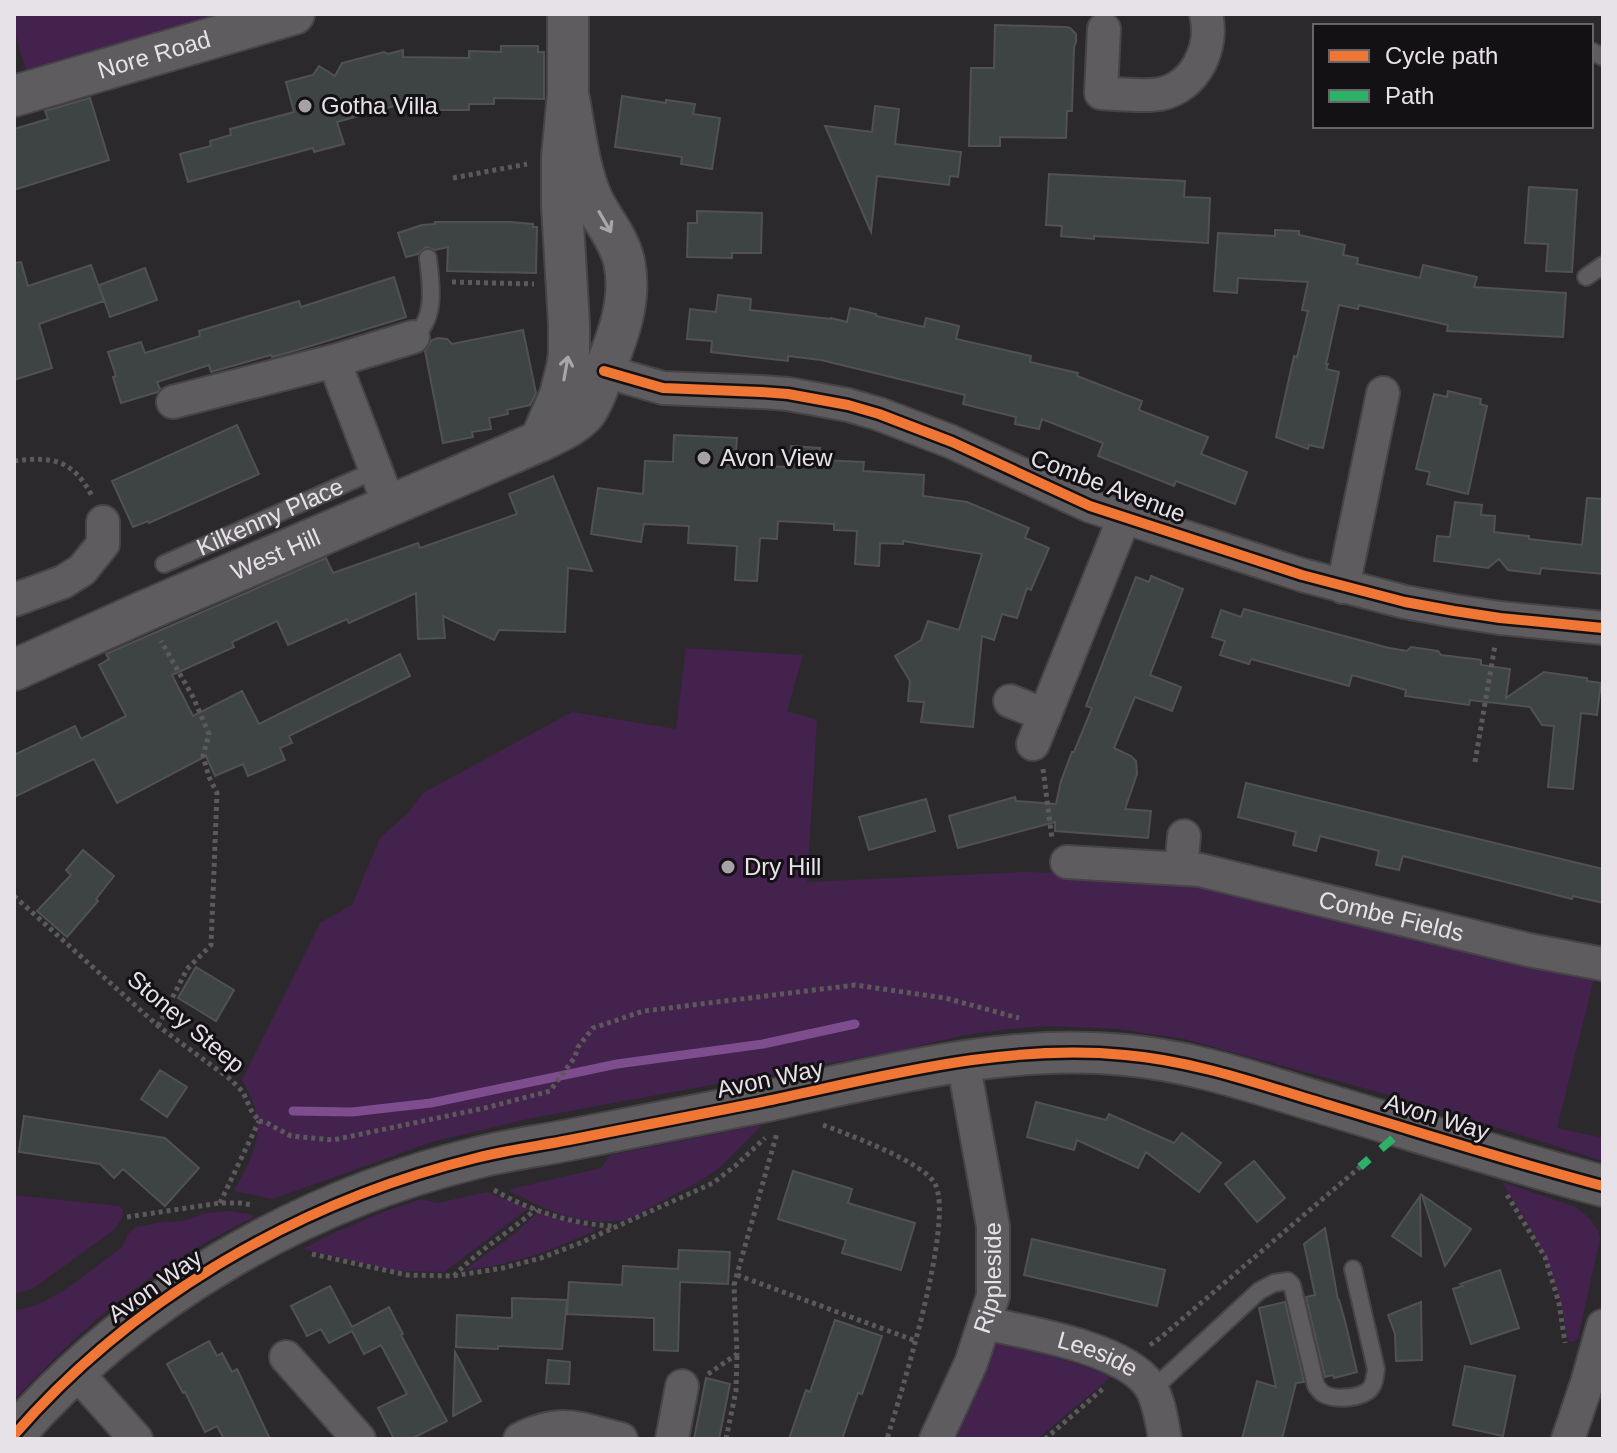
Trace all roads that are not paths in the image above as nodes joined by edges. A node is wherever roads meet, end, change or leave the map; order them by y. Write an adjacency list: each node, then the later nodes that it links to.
1 (294, 14): 5 (street, Nore Road)
2 (568, 14): 6 (street, West Hill)
3 (1206, 14): 4 (street)
4 (1104, 29)
5 (15, 90)
6 (568, 94): 12 (street, West Hill, one-way to 12); 15 (street, West Hill, one-way to 6)
7 (428, 258): 10 (lane)
8 (1603, 265): 9 (lane)
9 (1586, 277)
10 (413, 337): 11 (street)
11 (334, 361): 13 (street); 16 (street, Kilkenny Place)
12 (604, 371): 15 (street, West Hill); 18 (street, Combe Avenue)
13 (191, 393)
14 (1383, 393): 21 (street)
15 (540, 441): 17 (street, West Hill)
16 (376, 470): 17 (street, Kilkenny Place); 20 (lane, Kilkenny Place)
17 (390, 507): 24 (street, West Hill)
18 (1124, 518): 21 (street, Combe Avenue); 25 (street, Combe Avenue)
19 (103, 522): 22 (street)
20 (164, 564)
21 (1343, 587): 23 (street, Combe Avenue)
22 (14, 600)
23 (1603, 628)
24 (14, 670)
25 (1010, 701)
26 (1184, 836): 28 (street)
27 (1060, 856): 28 (street, Combe Fields)
28 (1181, 868): 29 (street, Combe Fields)
29 (1603, 964)
30 (963, 1061): 31 (street, Avon Way); 33 (street, Rippleside); 36 (street, Avon Way)
31 (1603, 1186)
32 (1353, 1269): 38 (lane)
33 (984, 1323): 38 (street, Leeside); 45 (street, Rippleside)
34 (1603, 1326): 47 (street)
35 (286, 1357): 41 (street)
36 (76, 1372): 39 (street, Avon Way); 40 (street)
37 (682, 1386): 44 (street)
38 (1152, 1390): 46 (street, Leeside)
39 (14, 1435)
40 (136, 1439)
41 (359, 1439)
42 (520, 1439): 43 (street)
43 (621, 1439)
44 (672, 1439)
45 (936, 1439)
46 (1165, 1439)
47 (1568, 1439)

